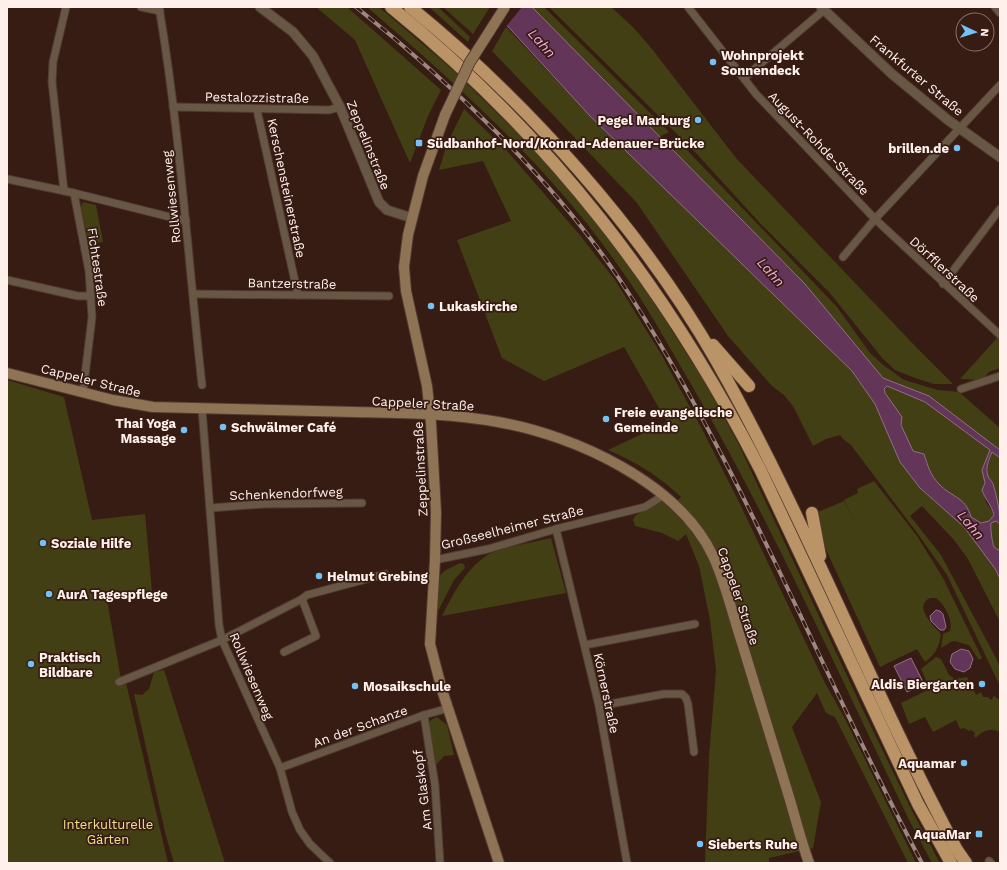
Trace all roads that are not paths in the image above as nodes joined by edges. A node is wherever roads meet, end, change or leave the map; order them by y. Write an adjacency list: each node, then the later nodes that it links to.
1 (66, 7): 20 (street)
2 (141, 7): 9 (street)
3 (260, 7): 15 (street, Zeppelinstraße)
4 (391, 7): 67 (highway)
5 (410, 7): 33 (highway)
6 (505, 7): 23 (main road, bridge)
7 (688, 7): 12 (street, August-Rohde-Straße)
8 (995, 7): 11 (street)
9 (159, 9): 14 (street, Rollwiesenweg)
10 (823, 9): 12 (street); 17 (street, Frankfurter Straße)
11 (1000, 13)
12 (744, 78): 24 (street, August-Rohde-Straße)
13 (1000, 85): 17 (street)
14 (173, 107): 16 (street, Pestalozzistraße); 25 (street, Rollwiesenweg)
15 (340, 107): 16 (street, Pestalozzistraße); 23 (street, Zeppelinstraße)
16 (257, 110): 30 (street, Kerschensteinerstraße)
17 (959, 128): 18 (street, Frankfurter Straße); 24 (street)
18 (1000, 157)
19 (7, 178): 20 (street)
20 (64, 191): 21 (street)
21 (74, 193): 25 (street); 31 (street, Fichtestraße)
22 (1000, 209): 28 (street)
23 (412, 218): 42 (main road, Zeppelinstraße)
24 (875, 219): 26 (street); 28 (street, Dörfflerstraße)
25 (186, 222): 29 (street, Rollwiesenweg)
26 (843, 257)
27 (7, 280): 31 (street)
28 (943, 284): 34 (street, Dörfflerstraße)
29 (194, 294): 30 (street, Bantzerstraße); 37 (street, Rollwiesenweg)
30 (298, 295): 32 (street, Bantzerstraße)
31 (91, 296): 40 (street, Fichtestraße)
32 (389, 296)
33 (691, 320): 38 (highway); 49 (highway)
34 (1000, 336)
35 (7, 373): 40 (main road, Cappeler Straße)
36 (1000, 376): 39 (street)
37 (202, 385)
38 (749, 386)
39 (961, 389)
40 (83, 392): 41 (main road, Cappeler Straße)
41 (202, 409): 42 (main road, Cappeler Straße); 45 (street, Rollwiesenweg)
42 (430, 414): 43 (main road, Cappeler Straße); 48 (main road, Zeppelinstraße)
43 (664, 495): 47 (street, Großseelheimer Straße); 66 (main road, Cappeler Straße)
44 (362, 503): 45 (street, Schenkendorfweg)
45 (210, 508): 53 (street, Rollwiesenweg)
46 (812, 513): 49 (highway)
47 (556, 529): 48 (street, Großseelheimer Straße); 54 (street, Körnerstraße)
48 (435, 560): 58 (main road, Großseelheimer Straße)
49 (823, 573): 68 (highway)
50 (385, 574): 51 (street)
51 (302, 599): 53 (street); 55 (street)
52 (695, 624): 54 (street)
53 (222, 640): 56 (street); 61 (street, Rollwiesenweg)
54 (585, 645): 57 (street, Körnerstraße)
55 (284, 652)
56 (119, 682)
57 (599, 706): 60 (street); 65 (street, Körnerstraße)
58 (449, 708): 59 (street, An der Schanze); 64 (main road, Großseelheimer Straße)
59 (424, 715): 61 (street, An der Schanze); 63 (street, Am Glaskopf)
60 (694, 752)
61 (280, 768): 62 (street, Rollwiesenweg)
62 (330, 863)
63 (440, 863)
64 (499, 863)
65 (627, 863)
66 (809, 863)
67 (951, 863)
68 (966, 863)

